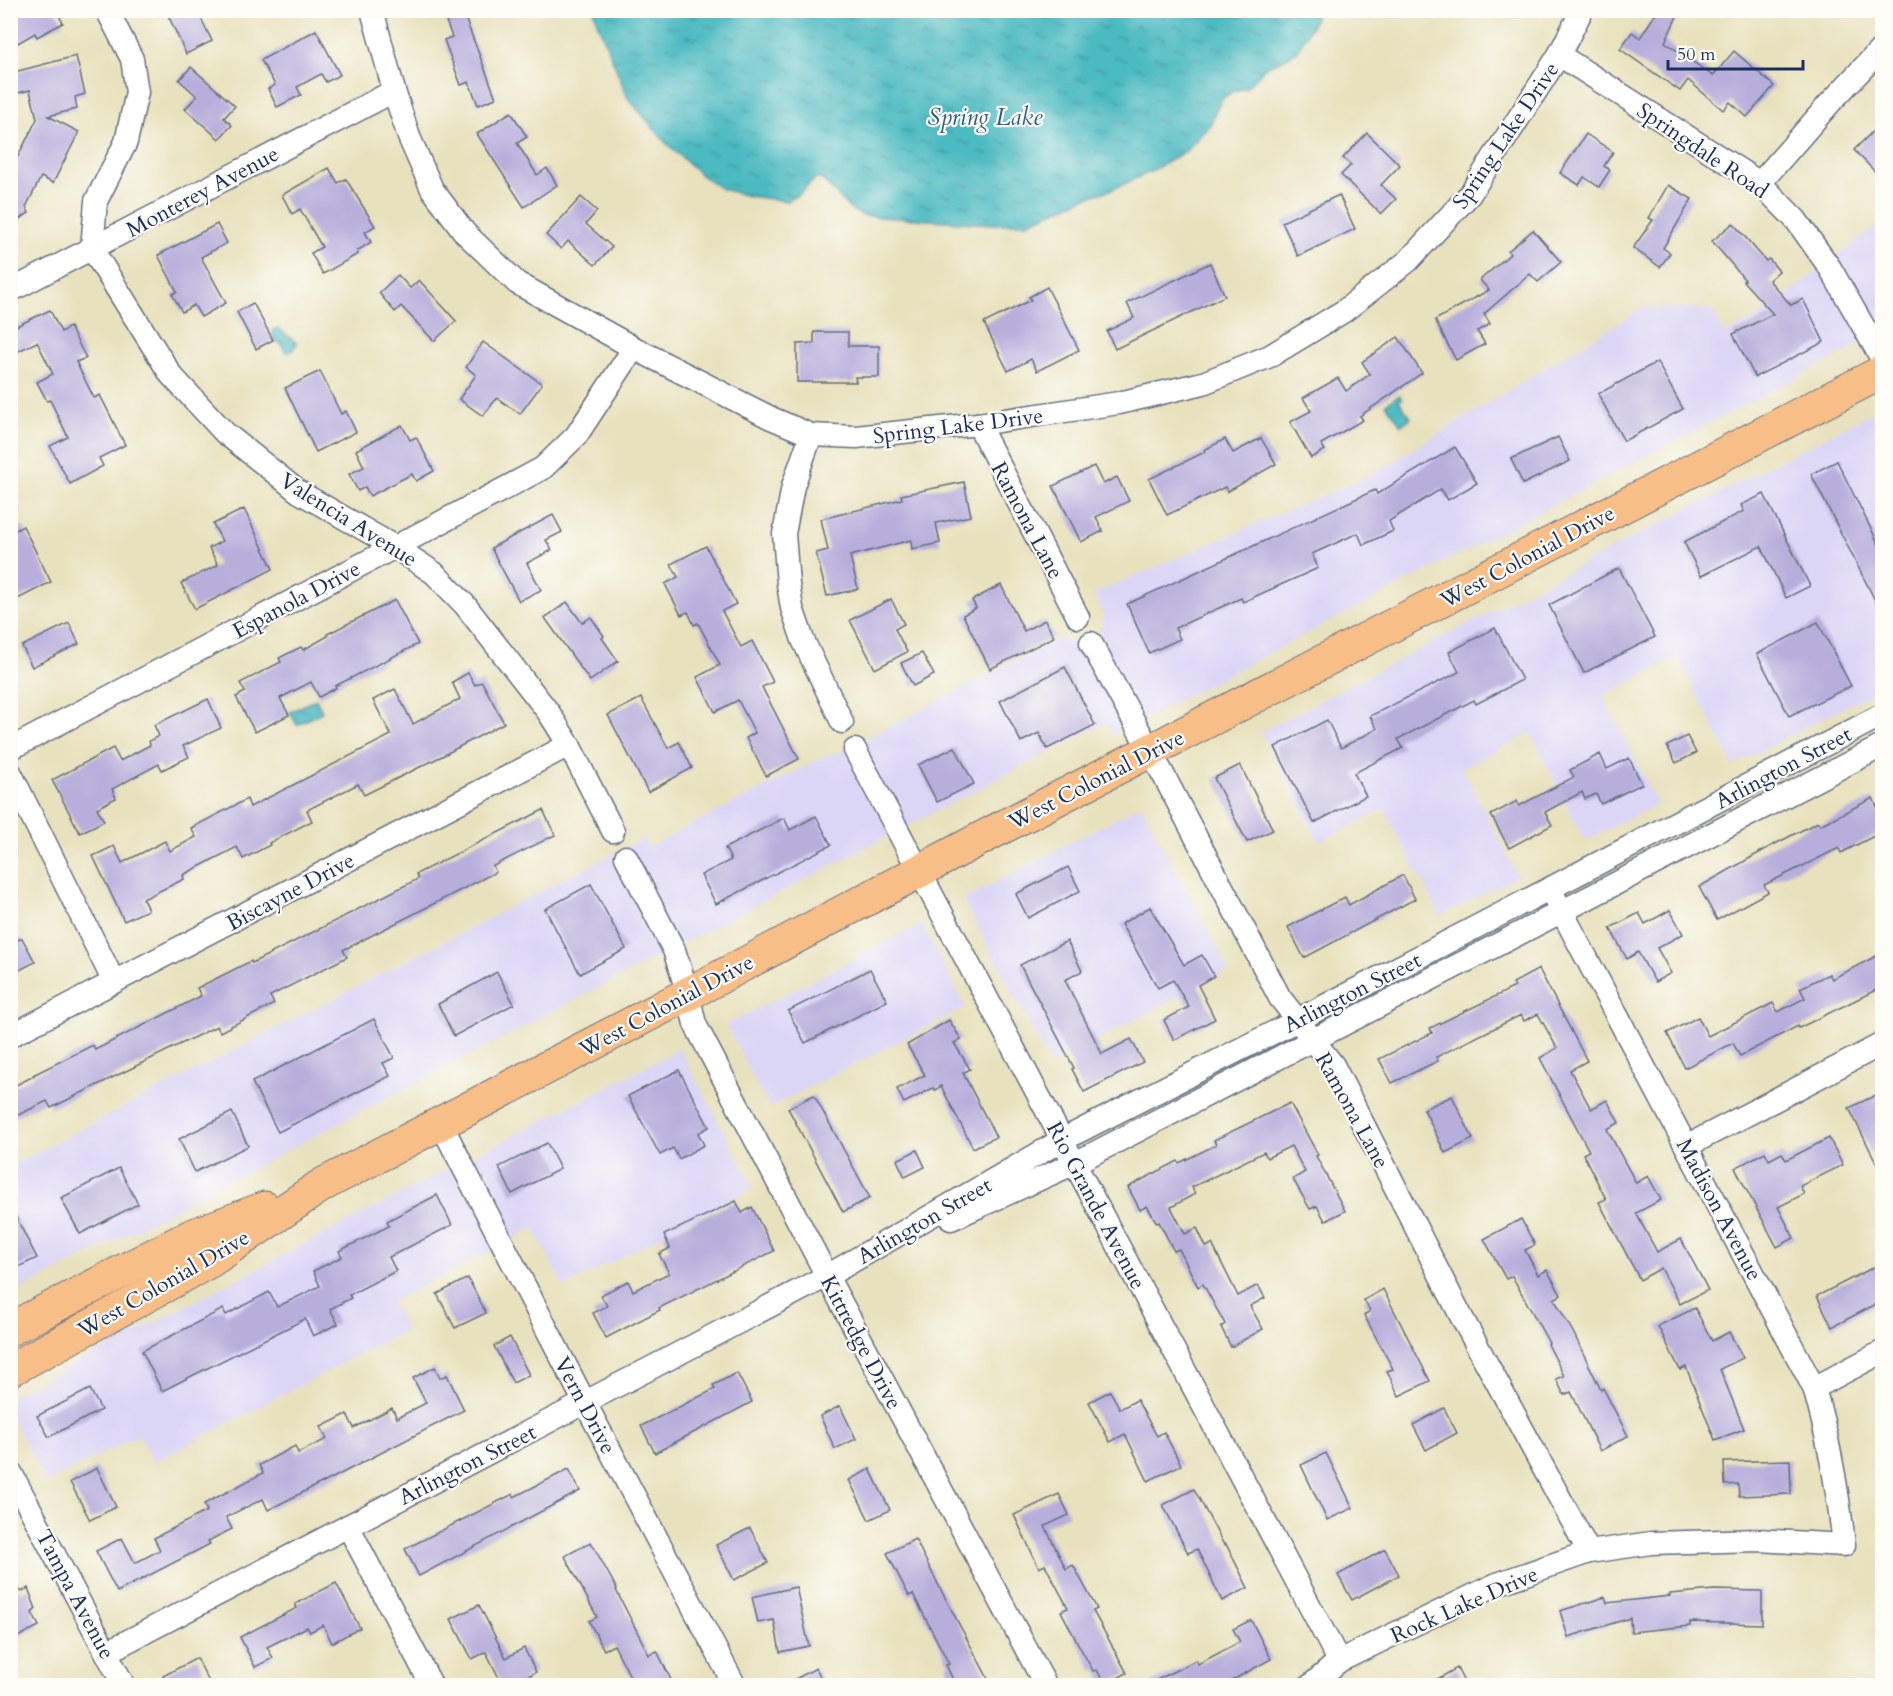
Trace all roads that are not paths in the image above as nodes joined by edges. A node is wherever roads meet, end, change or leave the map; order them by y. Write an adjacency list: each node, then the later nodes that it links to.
1 (107, 10): 8 (street)
2 (372, 10): 6 (street, Spring Lake Drive)
3 (1582, 10): 5 (street, Spring Lake Drive)
4 (1882, 48): 7 (street)
5 (1559, 55): 7 (street, Springdale Road); 13 (street, Spring Lake Drive)
6 (394, 91): 8 (street, Monterey Avenue); 10 (street, Spring Lake Drive)
7 (1760, 183): 11 (street, Springdale Road)
8 (92, 249): 9 (street, Monterey Avenue); 15 (street, Valencia Avenue)
9 (10, 291)
10 (634, 348): 14 (street, Spring Lake Drive); 15 (street, Espanola Drive)
11 (1882, 359)
12 (1882, 372): 24 (highway, West Colonial Drive)
13 (978, 424): 14 (street, Spring Lake Drive); 16 (street, Ramona Lane)
14 (811, 435): 19 (street)
15 (395, 547): 20 (street, Valencia Avenue); 22 (street, Espanola Drive)
16 (1078, 617)
17 (1091, 643): 24 (street, Ramona Lane)
18 (1882, 715): 29 (street, Arlington Street)
19 (842, 722)
20 (568, 745): 26 (street, Valencia Avenue); 31 (street, Biscayne Drive)
21 (1882, 746): 30 (street, Arlington Street)
22 (10, 749)
23 (855, 750): 28 (street, Rio Grande Avenue)
24 (1150, 751): 28 (highway, West Colonial Drive); 33 (street, Ramona Lane)
25 (10, 772): 31 (street)
26 (613, 831)
27 (626, 857): 32 (street)
28 (919, 870): 32 (highway, West Colonial Drive); 38 (street, Rio Grande Avenue)
29 (1550, 889): 30 (street, Madison Avenue); 33 (street, Arlington Street)
30 (1563, 913): 35 (street, Arlington Street); 39 (street, Madison Avenue)
31 (114, 982): 34 (street, Biscayne Drive)
32 (688, 994): 37 (highway, West Colonial Drive); 42 (street, Kittredge Drive)
33 (1298, 1020): 35 (street, Ramona Lane); 38 (street, Arlington Street)
34 (10, 1036)
35 (1314, 1041): 40 (street, Arlington Street); 51 (street, Ramona Lane)
36 (1882, 1044): 39 (street)
37 (440, 1122): 41 (highway, West Colonial Drive); 47 (street, Vern Drive)
38 (1062, 1140): 40 (street, Rio Grande Avenue); 42 (street, Arlington Street)
39 (1687, 1146): 46 (street, Madison Avenue)
40 (1075, 1163): 42 (street, Arlington Street); 53 (street, Rio Grande Avenue)
41 (311, 1191): 43 (highway, West Colonial Drive); 45 (highway, West Colonial Drive)
42 (826, 1276): 47 (street, Arlington Street); 57 (street, Kittredge Drive)
43 (10, 1329)
44 (1882, 1352): 46 (street)
45 (10, 1370)
46 (1814, 1388): 50 (street, Madison Avenue)
47 (585, 1403): 49 (street, Arlington Street); 56 (street, Vern Drive)
48 (10, 1471): 52 (street, Tampa Avenue)
49 (348, 1526): 52 (street, Arlington Street); 55 (street)
50 (1844, 1545): 51 (street, Rock Lake Drive)
51 (1589, 1552): 53 (street, Rock Lake Drive)
52 (107, 1652): 54 (street, Tampa Avenue)
53 (1340, 1661): 58 (street, Rock Lake Drive)
54 (124, 1686)
55 (432, 1686)
56 (735, 1686)
57 (1046, 1686)
58 (1310, 1686)

